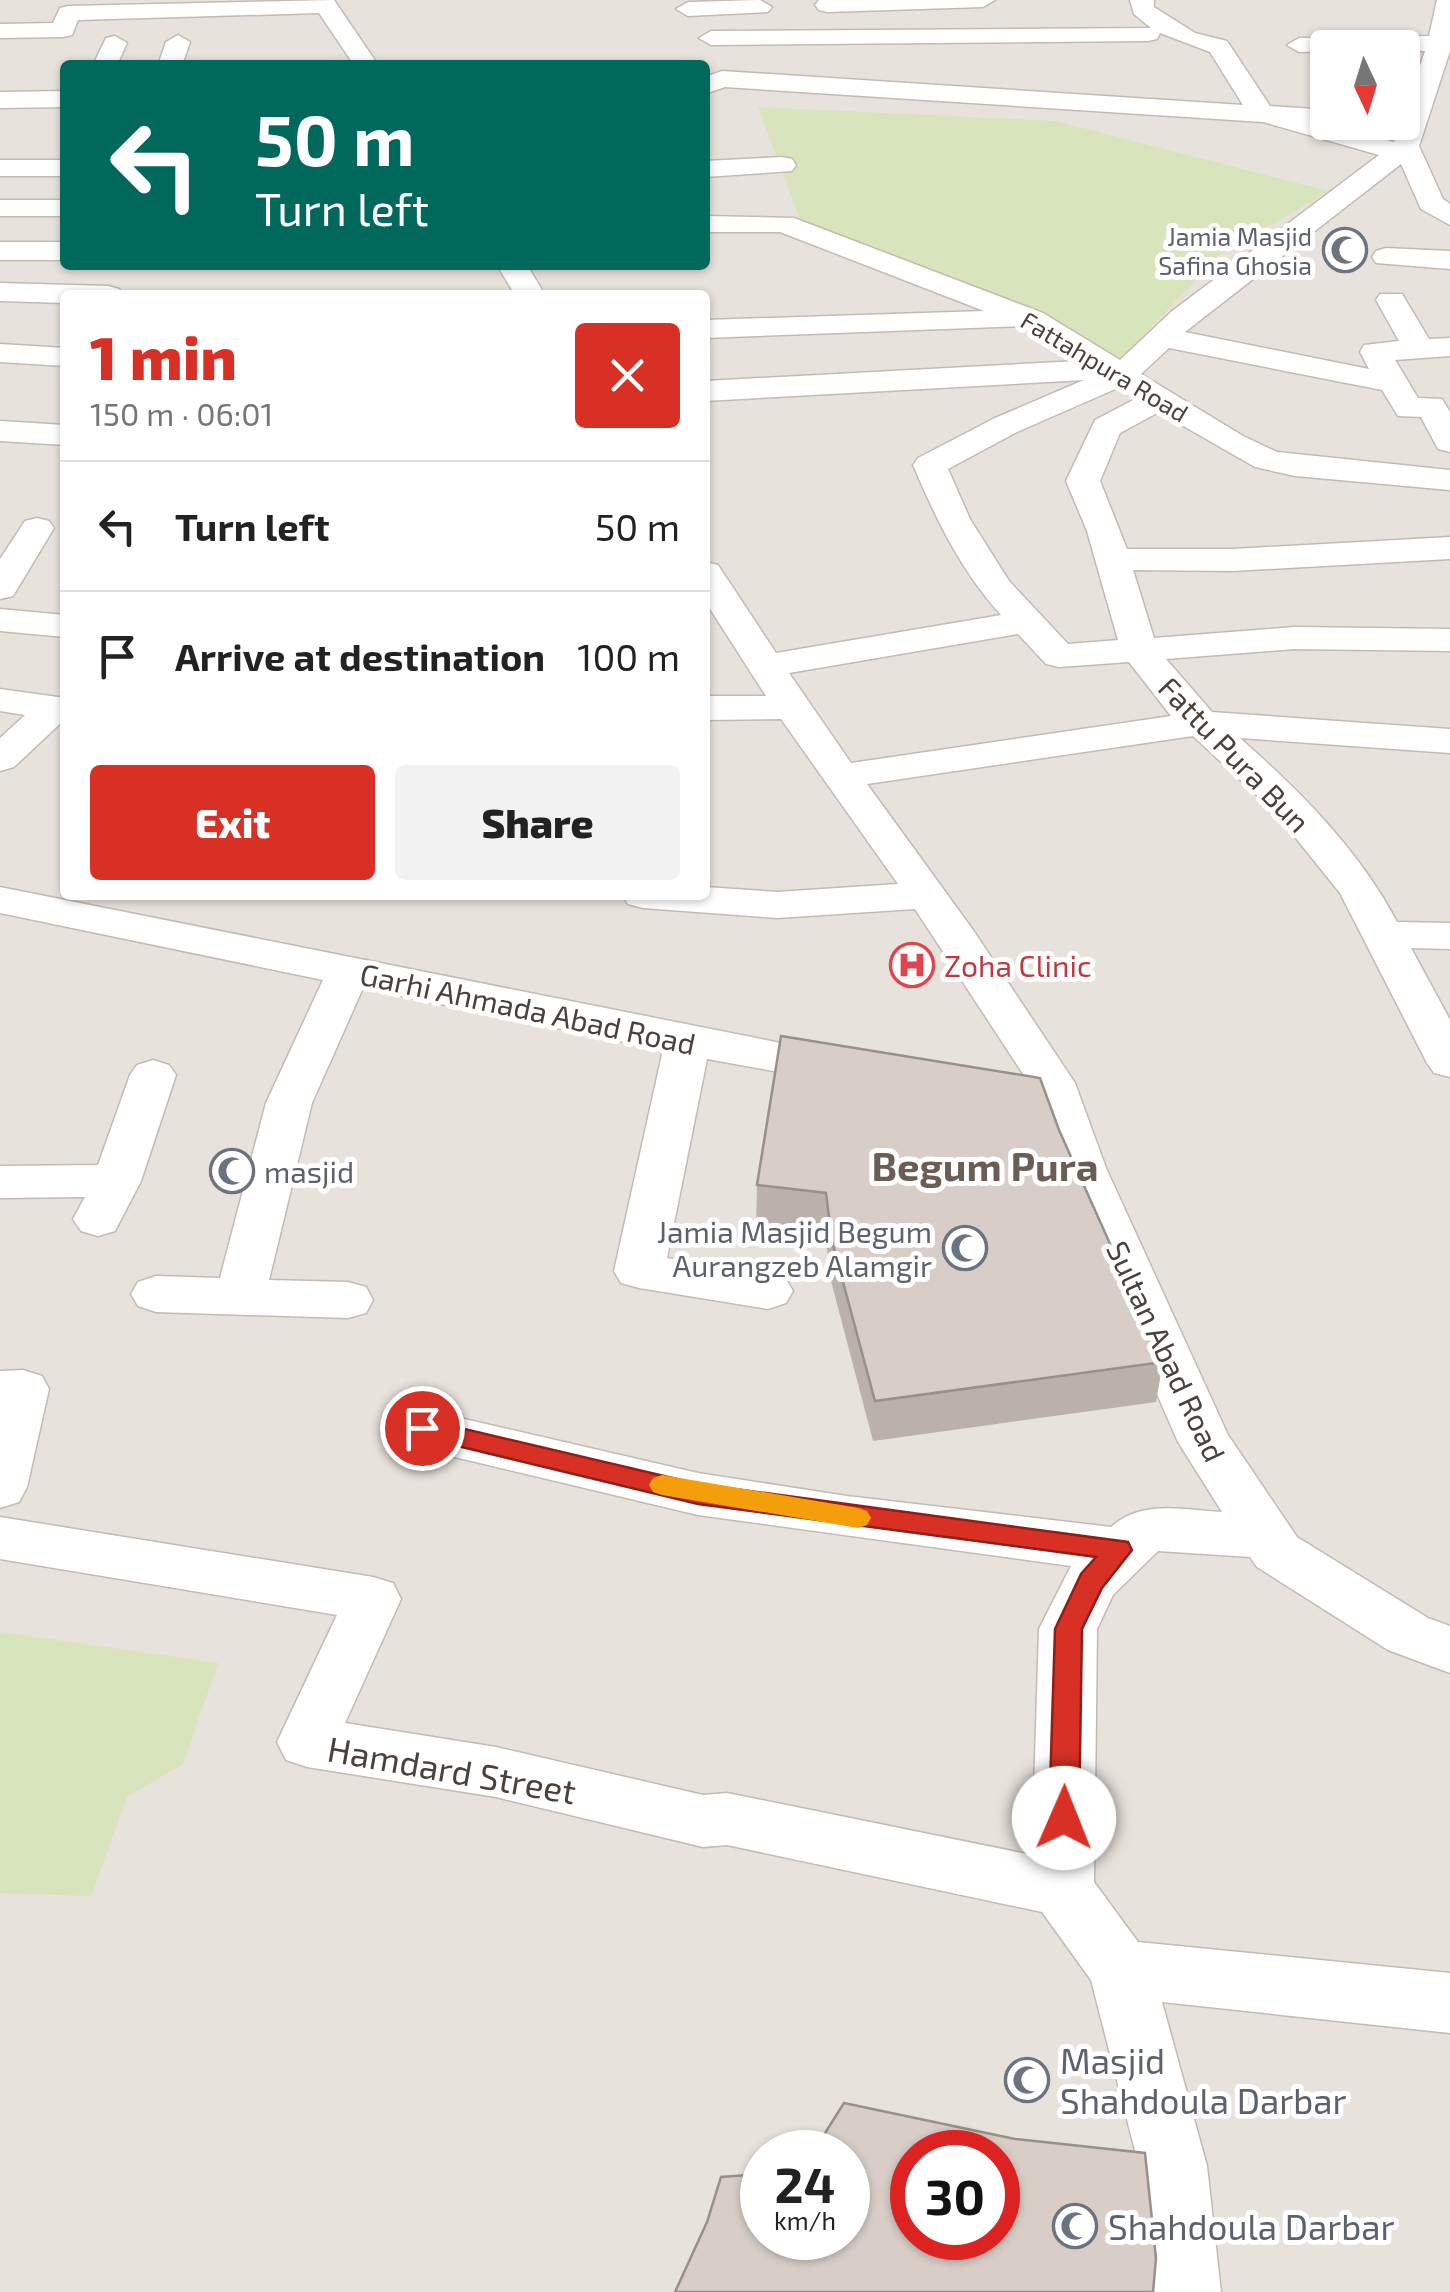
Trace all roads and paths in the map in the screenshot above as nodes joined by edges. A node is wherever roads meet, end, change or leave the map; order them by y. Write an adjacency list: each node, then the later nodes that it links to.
1 (984, 0): 5 (street)
2 (1142, 0): 7 (street)
3 (1449, 0): 9 (street)
4 (324, 3): 6 (street); 11 (street)
5 (685, 4): 8 (street)
6 (0, 31)
7 (1160, 33): 8 (street); 16 (street); 17 (street)
8 (711, 38): 12 (street)
9 (1440, 44): 10 (street); 15 (street)
10 (1299, 45)
11 (363, 60)
12 (720, 76): 16 (street)
13 (60, 99): 14 (street)
14 (0, 100)
15 (1420, 103)
16 (1182, 106): 17 (street)
17 (1260, 112): 18 (street); 20 (street)
18 (1310, 112)
19 (1420, 113): 21 (street)
20 (1310, 116)
21 (1450, 118)
22 (1385, 140): 43 (street)
23 (1417, 140): 29 (street)
24 (710, 147): 27 (street)
25 (0, 168): 26 (street)
26 (60, 168)
27 (710, 168)
28 (1450, 174): 29 (street)
29 (1418, 175): 32 (street)
30 (0, 208): 31 (street)
31 (60, 208)
32 (1450, 217)
33 (710, 224): 41 (street, Fattahpura Road)
34 (0, 251): 35 (street)
35 (60, 251)
36 (1386, 257): 37 (street)
37 (1450, 260)
38 (0, 292): 39 (street)
39 (60, 294)
40 (1391, 300): 44 (street)
41 (1032, 319): 42 (street); 47 (street, Fattahpura Road)
42 (710, 328)
43 (1162, 337): 47 (street); 48 (street)
44 (1434, 348): 48 (street)
45 (0, 353): 46 (street)
46 (60, 357)
47 (1118, 372): 49 (street); 50 (street, Fattahpura Road); 64 (street)
48 (1394, 382): 51 (street)
49 (710, 391)
50 (1160, 400): 55 (street, Fattahpura Road); 58 (street, Fattu Pura Bun)
51 (1440, 405): 54 (street)
52 (0, 431): 53 (street)
53 (60, 435)
54 (1450, 442)
55 (1450, 480)
56 (37, 528): 61 (street)
57 (1450, 548): 58 (street)
58 (1112, 559): 67 (street, Fattu Pura Bun)
59 (1329, 578): 60 (street)
60 (1450, 579)
61 (0, 588)
62 (711, 590): 68 (street, Sultan Abad Road)
63 (0, 620): 65 (street)
64 (1026, 621): 67 (street); 68 (street)
65 (60, 626)
66 (1450, 640): 67 (street)
67 (1139, 650): 74 (street, Fattu Pura Bun)
68 (766, 666): 71 (street, Sultan Abad Road)
69 (0, 700): 70 (street)
70 (60, 707)
71 (793, 707): 73 (street); 77 (street, Sultan Abad Road)
72 (60, 708): 76 (street)
73 (710, 708)
74 (1200, 723): 75 (street); 77 (street); 81 (street, Fattu Pura Bun)
75 (1450, 741)
76 (0, 758)
77 (841, 776): 78 (street, Sultan Abad Road)
78 (927, 896): 79 (street); 89 (street, Sultan Abad Road)
79 (704, 900)
80 (2, 904): 83 (street, Garhi Ahmada Abad Road)
81 (1381, 935): 82 (street); 85 (street, Fattu Pura Bun)
82 (1450, 936)
83 (349, 971): 84 (street, Garhi Ahmada Abad Road); 93 (street)
84 (688, 1041): 86 (street, Garhi Ahmada Abad Road); 91 (street)
85 (1444, 1041)
86 (872, 1073)
87 (153, 1075): 90 (street)
88 (1002, 1093): 89 (street)
89 (1059, 1102): 98 (street, Sultan Abad Road)
90 (0, 1182)
91 (768, 1291)
92 (156, 1294): 93 (street)
93 (240, 1297): 94 (street)
94 (348, 1300)
95 (12, 1389): 97 (street)
96 (422, 1428): 100 (street)
97 (0, 1486)
98 (1265, 1536): 100 (street); 101 (street, Sultan Abad Road)
99 (0, 1538): 102 (street, Hamdard Street)
100 (1119, 1550): 102 (street)
101 (1450, 1650)
102 (1062, 1890): 103 (street)
103 (1120, 1969): 104 (street); 105 (street)
104 (1450, 2003)
105 (1185, 2292)

